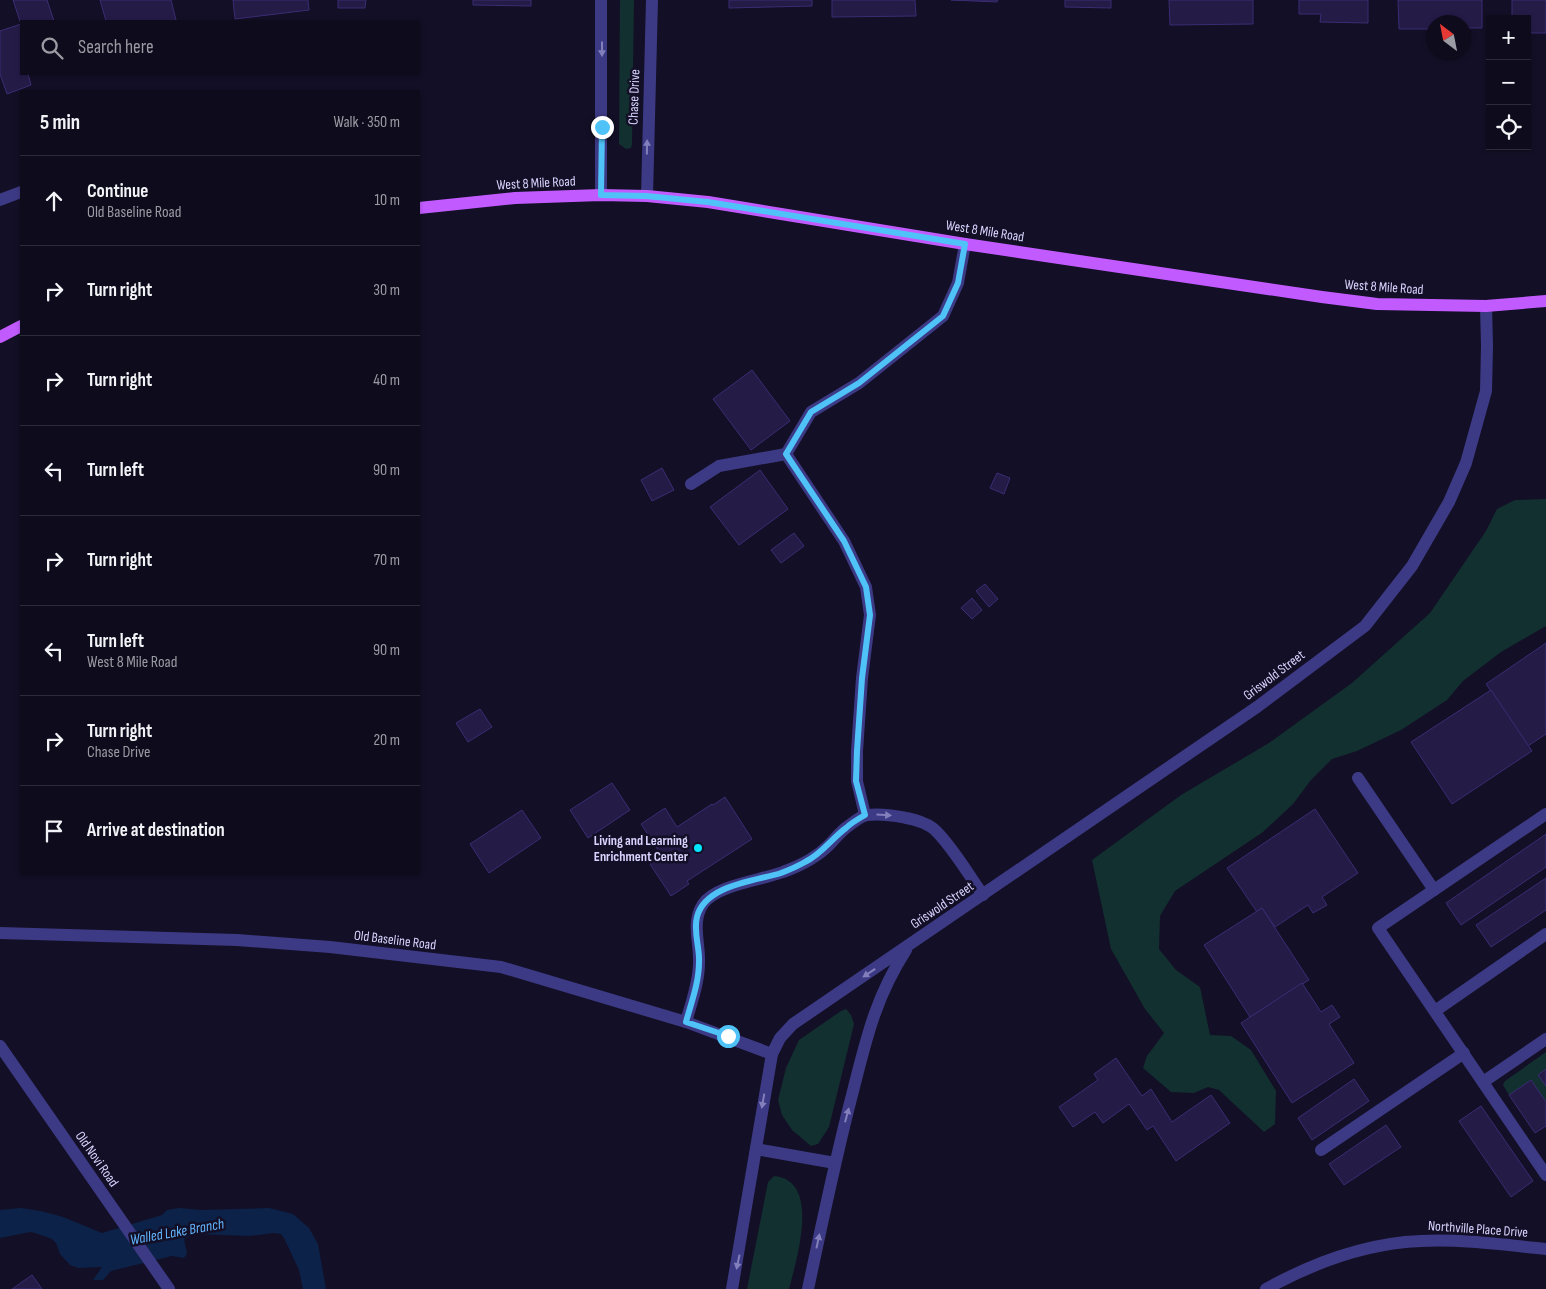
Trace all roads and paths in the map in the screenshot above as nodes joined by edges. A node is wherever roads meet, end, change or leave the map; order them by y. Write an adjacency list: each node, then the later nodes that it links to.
1 (602, 0): 4 (street, one-way to 4)
2 (652, 0): 5 (street, Chase Drive, one-way to 2)
3 (20, 192): 6 (street)
4 (601, 195): 5 (main road, West 8 Mile Road); 7 (main road, West 8 Mile Road)
5 (646, 196): 8 (main road, West 8 Mile Road)
6 (0, 200)
7 (420, 208)
8 (965, 244): 10 (main road, West 8 Mile Road); 13 (street)
9 (1546, 301): 10 (main road, West 8 Mile Road)
10 (1486, 306): 19 (street, Griswold Street)
11 (20, 327): 12 (main road)
12 (0, 337)
13 (786, 454): 14 (street); 17 (street)
14 (691, 484)
15 (1358, 778): 18 (street)
16 (1546, 814): 18 (street)
17 (865, 815): 19 (street, one-way to 19); 24 (street)
18 (1434, 890): 23 (street)
19 (983, 895): 22 (street, Griswold Street)
20 (0, 933): 24 (street, Old Baseline Road)
21 (1546, 934): 23 (street)
22 (909, 945): 28 (street, Griswold Street, one-way to 28); 32 (street, Griswold Street, one-way to 22)
23 (1435, 1011): 27 (street)
24 (686, 1022): 28 (street, Old Baseline Road)
25 (1546, 1039): 29 (street)
26 (0, 1046): 35 (street, Old Novi Road)
27 (1464, 1053): 29 (street); 31 (street)
28 (772, 1054): 30 (street, Griswold Street, one-way to 30)
29 (1483, 1082): 33 (street)
30 (756, 1149): 32 (street); 36 (street, Griswold Street, one-way to 36)
31 (1321, 1150)
32 (834, 1163): 37 (street, Griswold Street, one-way to 32)
33 (1544, 1166)
34 (1546, 1249): 38 (street, Northville Place Drive)
35 (169, 1289)
36 (732, 1289)
37 (808, 1289)
38 (1266, 1289)

